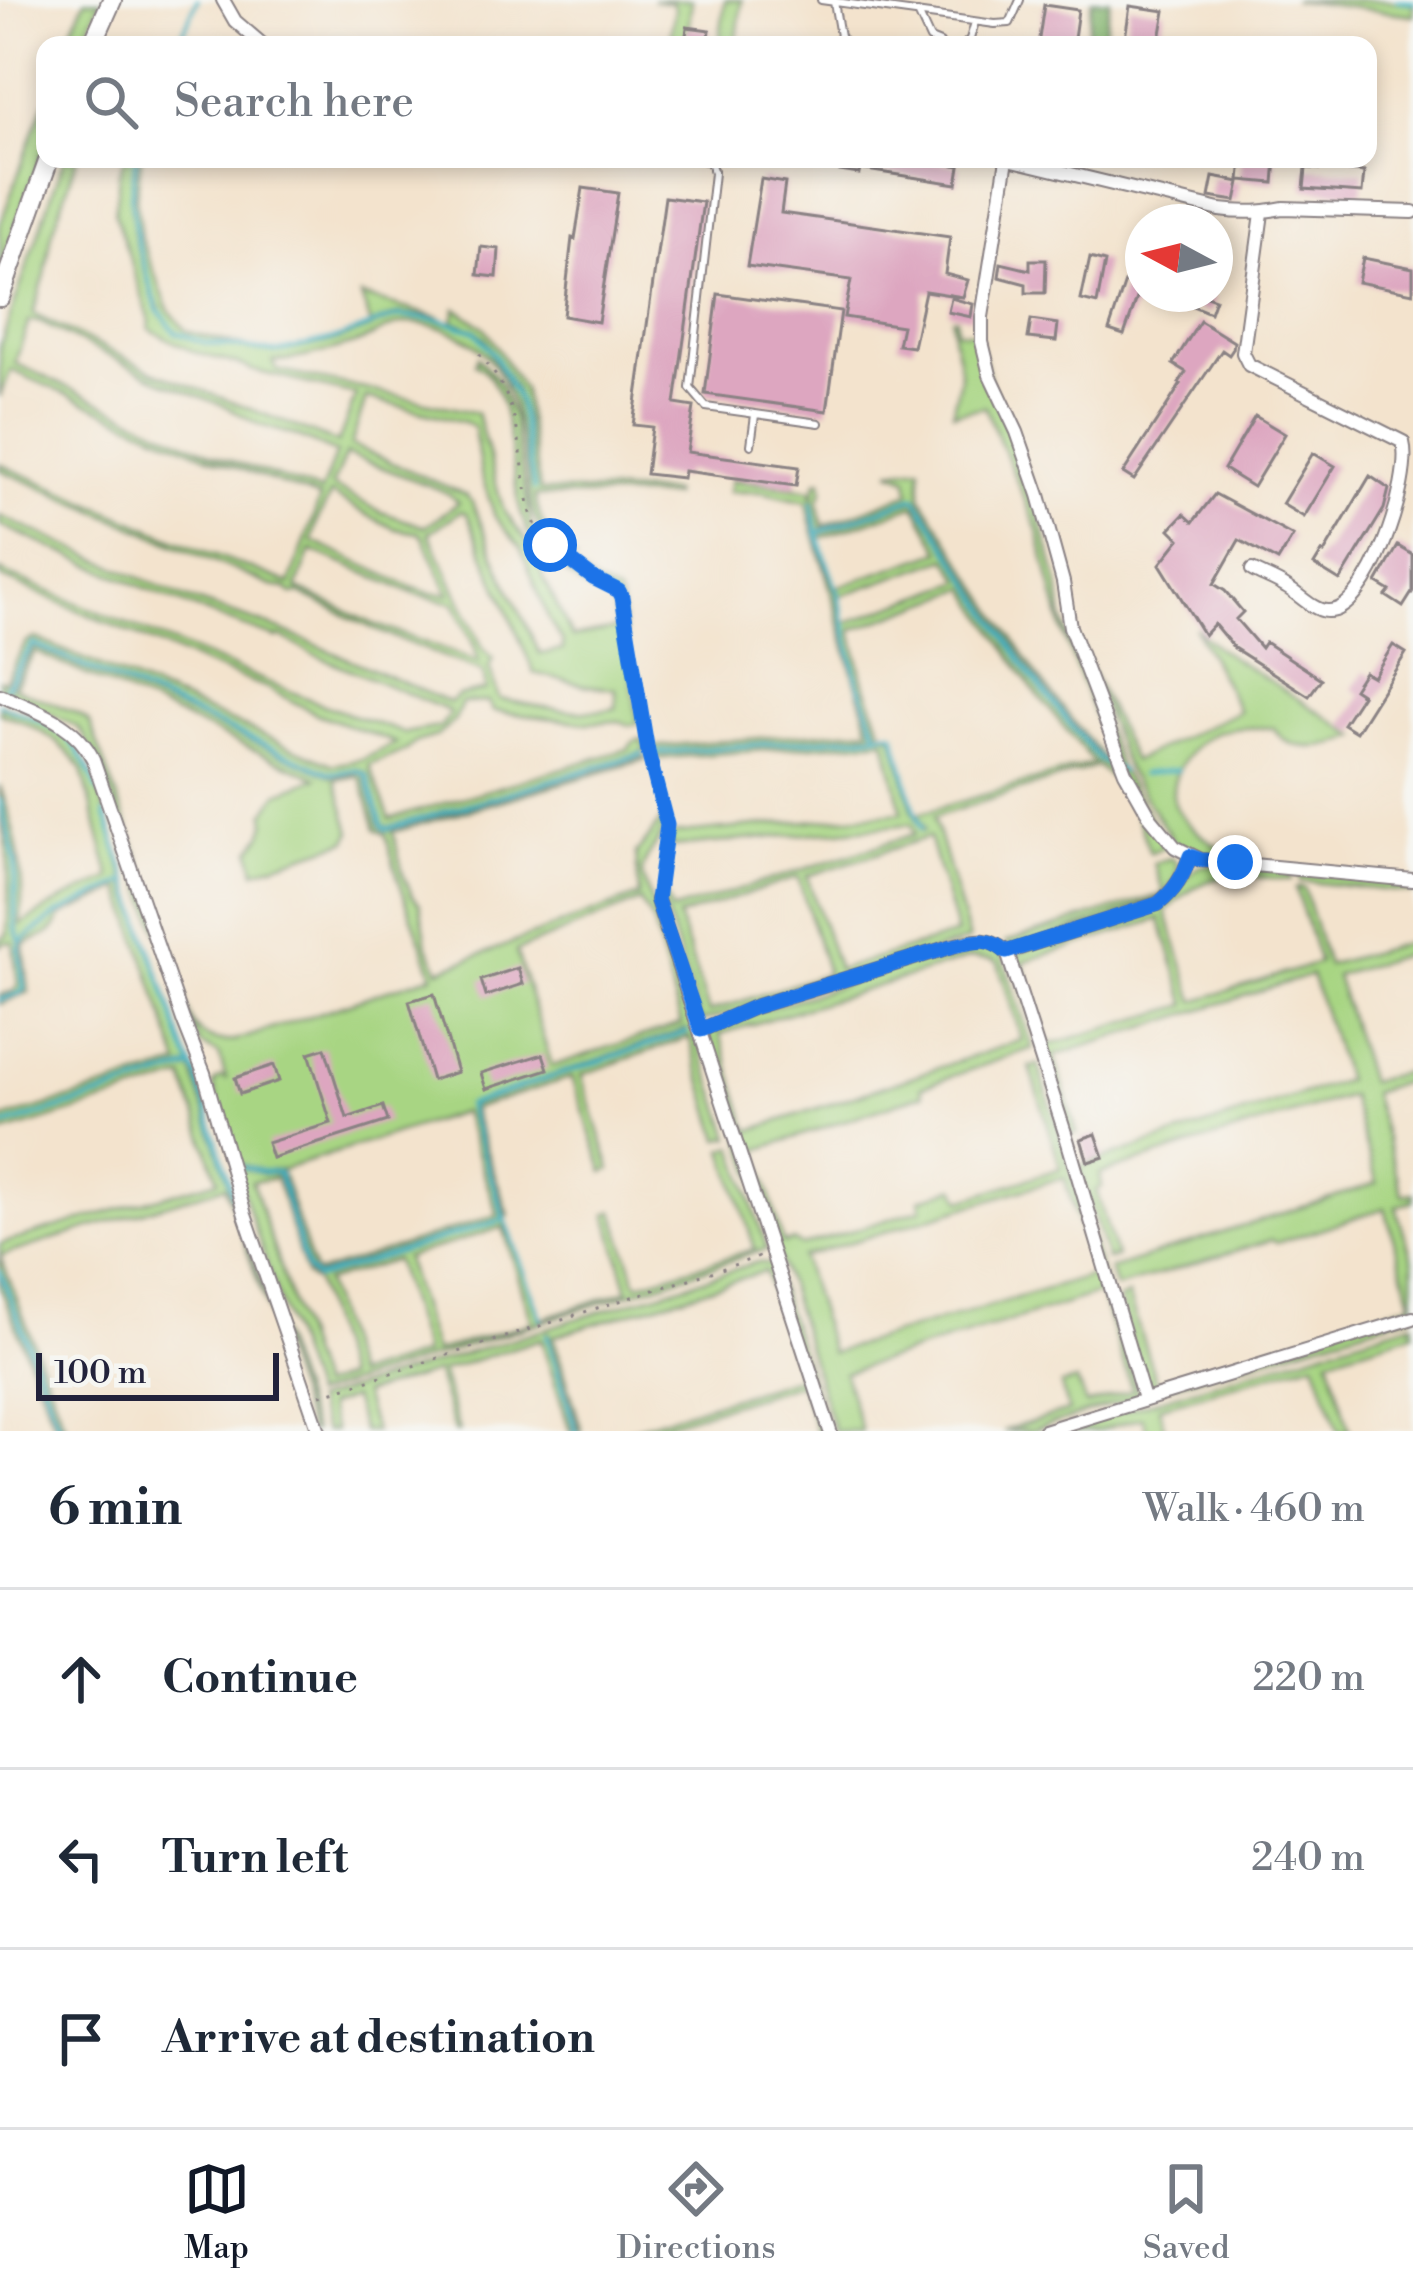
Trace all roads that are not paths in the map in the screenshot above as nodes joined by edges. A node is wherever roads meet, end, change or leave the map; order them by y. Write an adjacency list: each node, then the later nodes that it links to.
1 (112, 0): 8 (main road)
2 (223, 0): 9 (street)
3 (821, 0): 5 (lane)
4 (1020, 0): 7 (lane)
5 (834, 2): 6 (lane); 10 (lane)
6 (918, 14): 7 (lane); 11 (lane)
7 (976, 21): 12 (lane)
8 (96, 36)
9 (252, 36)
10 (840, 36)
11 (929, 36)
12 (971, 36)
13 (47, 168): 19 (main road)
14 (712, 168): 20 (lane)
15 (1007, 168): 25 (street)
16 (1044, 168): 18 (street)
17 (1413, 212): 18 (street)
18 (1262, 213): 23 (street)
19 (0, 297)
20 (755, 415): 21 (lane); 22 (lane)
21 (819, 423)
22 (751, 445)
23 (1252, 570)
24 (0, 695): 32 (street)
25 (1190, 856): 26 (street); 28 (street)
26 (1413, 880)
27 (657, 900): 29 (street)
28 (1006, 952): 29 (street); 31 (street)
29 (701, 1030): 33 (street)
30 (1413, 1318): 31 (street)
31 (1144, 1399): 34 (street)
32 (320, 1431)
33 (830, 1431)
34 (1044, 1431)

